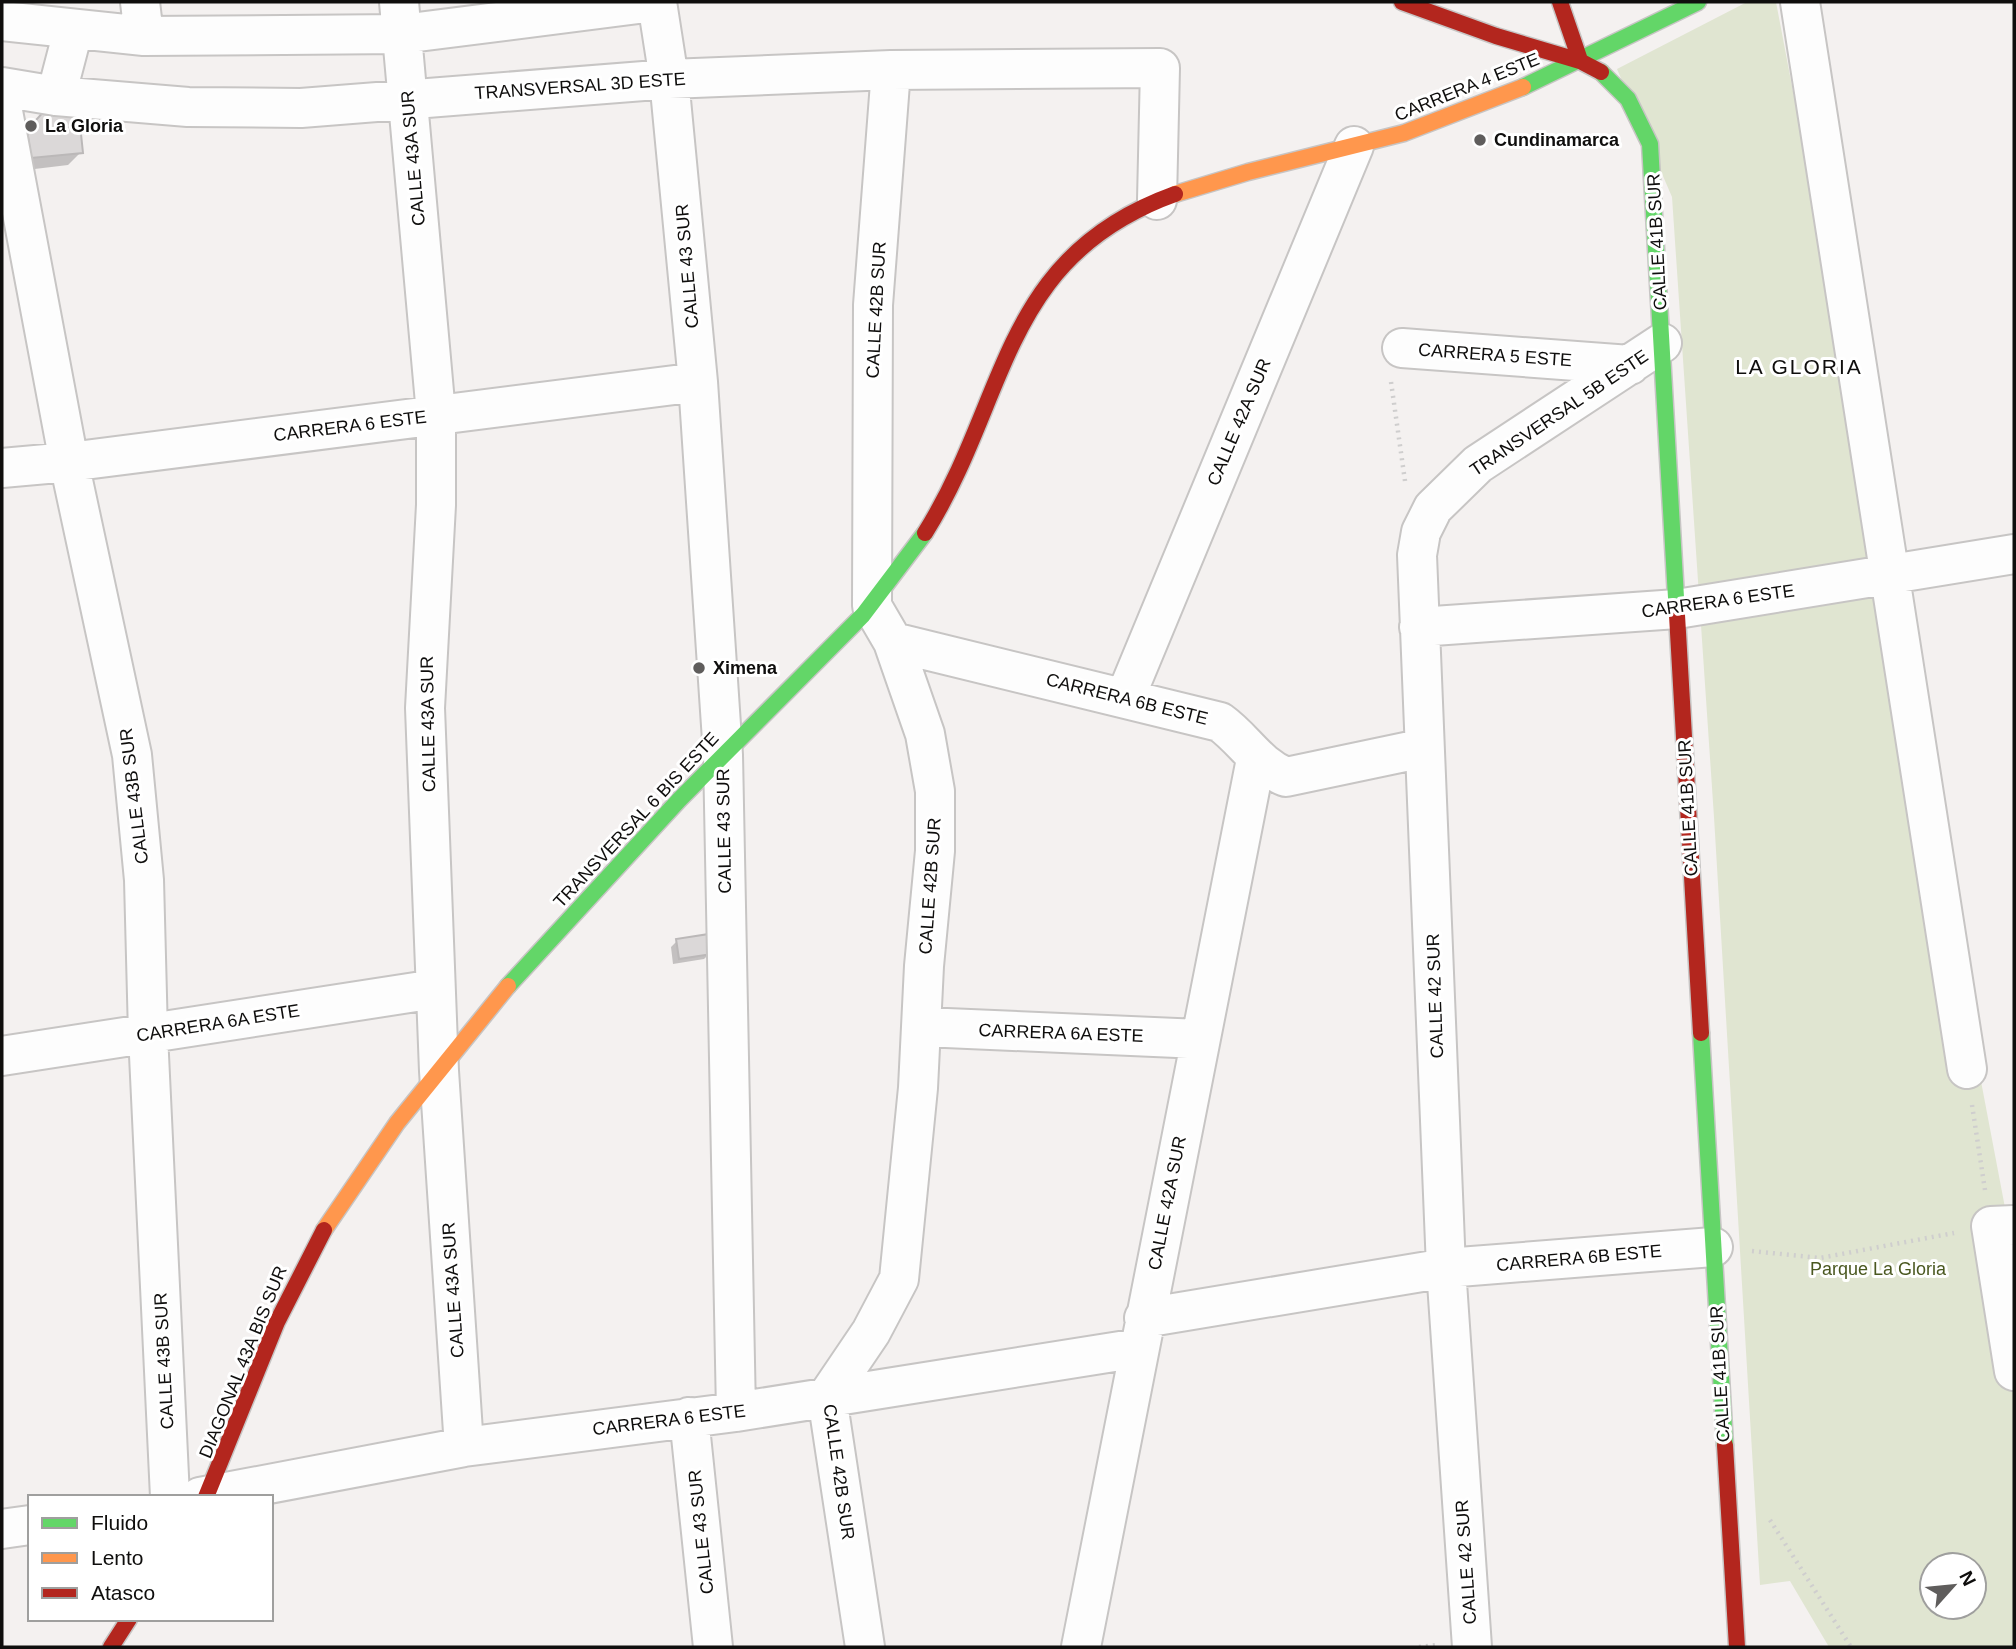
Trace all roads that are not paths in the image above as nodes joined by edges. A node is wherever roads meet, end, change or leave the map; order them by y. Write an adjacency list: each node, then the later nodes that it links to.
1 (655, 2): 6 (street); 12 (street, CALLE 43 SUR)
2 (1402, 2): 10 (street, CALLE 41B SUR)
3 (1560, 2): 10 (street)
4 (1698, 2): 10 (street, CARRERA 4 ESTE)
5 (1800, 2): 28 (street)
6 (400, 18): 7 (street); 15 (street, CALLE 43A SUR)
7 (142, 19): 9 (street)
8 (2, 21): 9 (street)
9 (73, 31): 14 (street)
10 (1580, 60): 17 (street, CARRERA 4 ESTE); 19 (street, CALLE 41B SUR)
11 (891, 70): 12 (street, TRANSVERSAL 3D ESTE); 18 (street, TRANSVERSAL 3D ESTE); 29 (street, CALLE 42B SUR)
12 (669, 79): 15 (street, TRANSVERSAL 3D ESTE); 22 (street, CALLE 43 SUR)
13 (2, 87): 14 (street, TRANSVERSAL 3D ESTE)
14 (56, 96): 15 (street, TRANSVERSAL 3D ESTE)
15 (408, 98): 23 (street, CALLE 43A SUR)
16 (2, 106): 24 (street, CALLE 43B SUR)
17 (1354, 146): 18 (street, CARRERA 4 ESTE); 33 (street, CALLE 42A SUR)
18 (1157, 200): 29 (street, TRANSVERSAL 6 BIS ESTE)
19 (1662, 343): 21 (street, TRANSVERSAL 5B ESTE); 30 (street, CALLE 41B SUR)
20 (1402, 348): 21 (street, CARRERA 5 ESTE)
21 (1630, 365): 27 (street, TRANSVERSAL 5B ESTE)
22 (698, 382): 23 (street, CARRERA 6 ESTE); 35 (street, CALLE 43 SUR)
23 (436, 414): 24 (street, CARRERA 6 ESTE); 37 (street, CALLE 43A SUR)
24 (69, 463): 25 (street, CARRERA 6 ESTE); 39 (street, CALLE 43B SUR)
25 (2, 468)
26 (2014, 554): 28 (street, CARRERA 6 ESTE)
27 (1417, 555): 31 (street, CALLE 42 SUR)
28 (1889, 575): 30 (street, CARRERA 6 ESTE); 42 (street)
29 (872, 606): 32 (street, CALLE 42B SUR); 35 (street, TRANSVERSAL 6 BIS ESTE)
30 (1677, 609): 31 (street, CARRERA 6 ESTE); 45 (street, CALLE 41B SUR)
31 (1419, 627): 34 (street, CALLE 42 SUR)
32 (893, 642): 33 (street, CARRERA 6B ESTE); 38 (street, CALLE 42B SUR)
33 (1125, 698): 36 (street, CARRERA 6B ESTE)
34 (1424, 748): 36 (street, CARRERA 6B ESTE); 46 (street, CALLE 42 SUR)
35 (723, 755): 43 (street, TRANSVERSAL 6 BIS ESTE); 50 (street, CALLE 43 SUR)
36 (1256, 759): 40 (street, CALLE 42A SUR)
37 (435, 989): 39 (street, CARRERA 6A ESTE); 43 (street, CALLE 43A SUR)
38 (923, 1027): 40 (street, CARRERA 6A ESTE); 49 (street, CALLE 42B SUR)
39 (148, 1034): 41 (street, CARRERA 6A ESTE); 53 (street, CALLE 43B SUR)
40 (1200, 1039): 47 (street, CALLE 42A SUR)
41 (2, 1056)
42 (1967, 1069)
43 (439, 1071): 52 (street, CALLE 43A SUR); 54 (street, DIAGONAL 43A BIS SUR)
44 (2003, 1226): 48 (street)
45 (1713, 1247): 46 (street, CARRERA 6B ESTE); 64 (street, CALLE 41B SUR)
46 (1446, 1268): 47 (street, CARRERA 6B ESTE); 63 (street, CALLE 42 SUR)
47 (1141, 1333): 49 (street, CARRERA 6 ESTE); 62 (street, CALLE 42A SUR)
48 (2014, 1371)
49 (827, 1397): 50 (street, CARRERA 6 ESTE); 61 (street, CALLE 42B SUR)
50 (736, 1412): 51 (street, CARRERA 6 ESTE)
51 (689, 1417): 52 (street, CARRERA 6 ESTE); 60 (street, CALLE 43 SUR)
52 (464, 1447): 55 (street, CARRERA 6 ESTE)
53 (196, 1495)
54 (197, 1495)
55 (207, 1495)
56 (28, 1524): 57 (street)
57 (2, 1529)
58 (128, 1621): 59 (street)
59 (111, 1647)
60 (713, 1647)
61 (865, 1647)
62 (1081, 1647)
63 (1472, 1647)
64 (1737, 1647)

